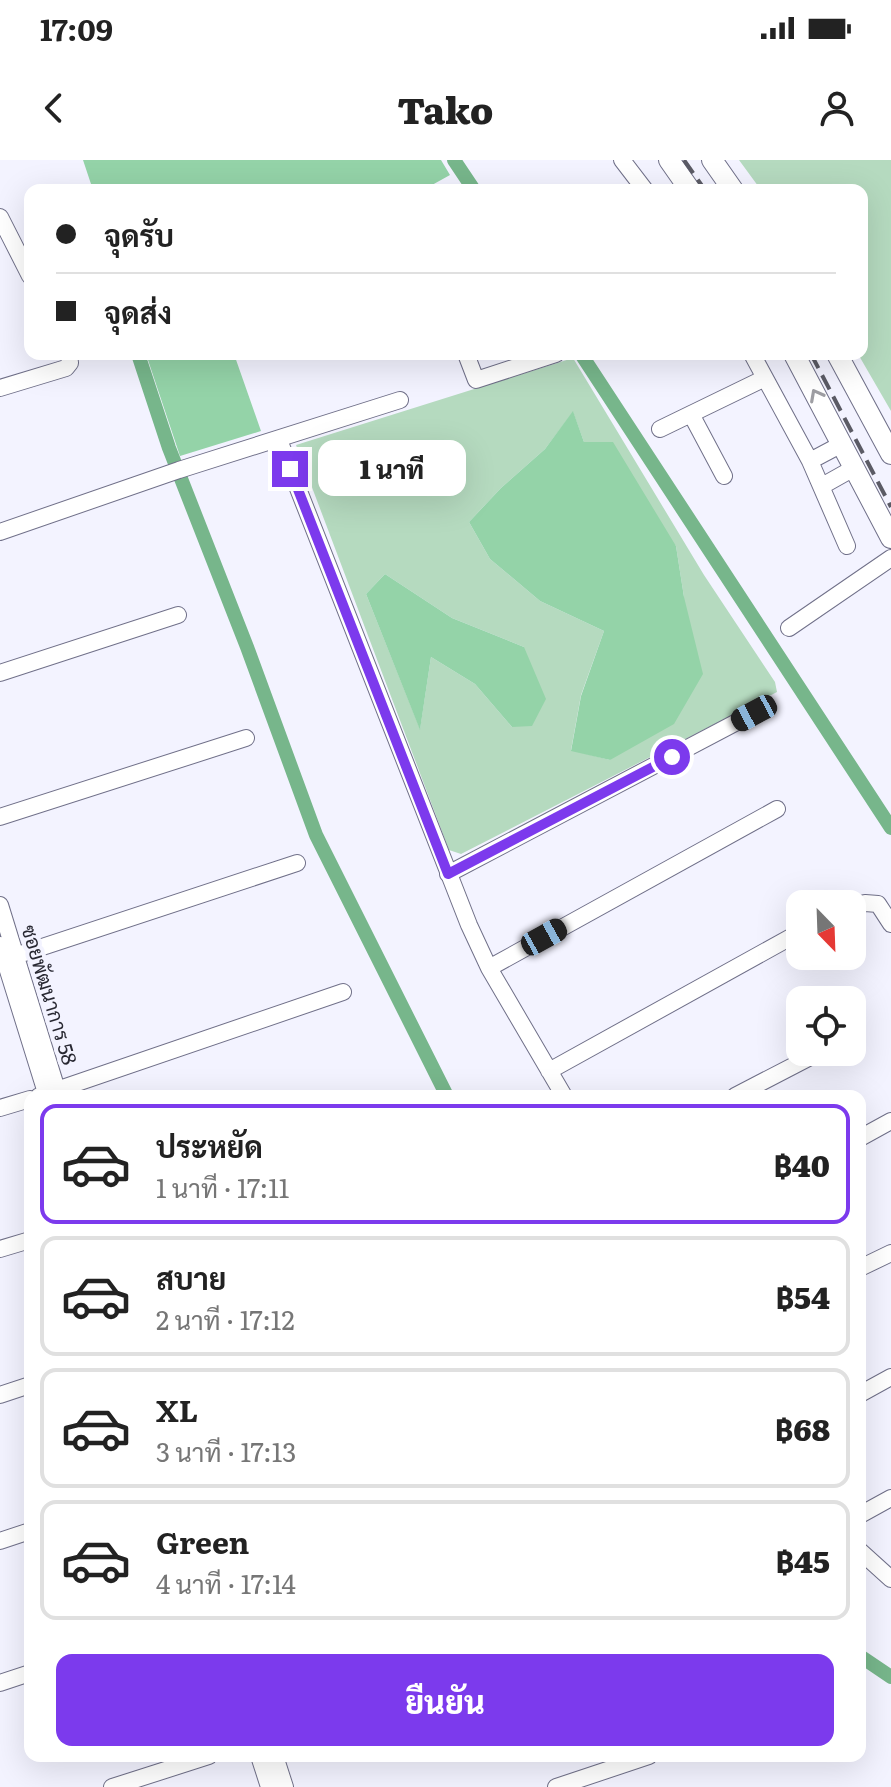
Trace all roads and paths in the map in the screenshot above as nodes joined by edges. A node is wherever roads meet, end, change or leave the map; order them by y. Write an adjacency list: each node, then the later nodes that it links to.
1 (622, 160): 4 (street)
2 (669, 160): 5 (main road)
3 (712, 160): 6 (main road)
4 (639, 184)
5 (686, 184)
6 (729, 184)
7 (0, 217): 8 (street)
8 (24, 264)
9 (70, 360): 16 (street)
10 (468, 360): 11 (street)
11 (537, 360)
12 (755, 360): 15 (street)
13 (797, 360): 21 (main road, one-way to 13)
14 (840, 360): 22 (main road)
15 (765, 378): 18 (street); 23 (street)
16 (0, 388)
17 (400, 400): 20 (street)
18 (691, 414): 19 (street); 25 (street)
19 (660, 429)
20 (279, 440): 27 (street); 39 (street)
21 (842, 444): 23 (street); 24 (main road)
22 (891, 454)
23 (810, 461): 26 (street)
24 (854, 468): 26 (street); 28 (main road)
25 (724, 476)
26 (822, 486): 29 (street)
27 (0, 532)
28 (891, 538)
29 (847, 546)
30 (891, 558): 32 (street)
31 (178, 615): 33 (street)
32 (789, 628)
33 (0, 673)
34 (754, 713): 39 (street)
35 (246, 738): 37 (street)
36 (777, 809): 45 (street)
37 (0, 817)
38 (297, 863): 44 (street)
39 (448, 874): 45 (street)
40 (866, 903): 42 (street)
41 (0, 905): 44 (street, ซอยพัฒนาการ 58)
42 (891, 924)
43 (786, 940): 48 (street)
44 (5, 955): 49 (street, ซอยพัฒนาการ 58)
45 (489, 968): 48 (street)
46 (343, 992): 50 (street)
47 (793, 1066): 52 (street)
48 (549, 1071): 51 (street)
49 (45, 1090)
50 (60, 1090)
51 (560, 1090)
52 (747, 1090)
53 (24, 1101): 54 (street)
54 (0, 1108)
55 (891, 1121): 56 (street)
56 (866, 1135)
57 (24, 1242): 58 (street)
58 (0, 1249)
59 (891, 1253): 60 (street)
60 (866, 1265)
61 (891, 1377): 63 (street)
62 (24, 1387): 64 (street)
63 (866, 1391)
64 (0, 1395)
65 (891, 1498): 66 (street)
66 (866, 1512)
67 (24, 1533): 68 (street)
68 (0, 1541)
69 (866, 1556): 70 (street)
70 (891, 1579)
71 (24, 1675): 72 (street)
72 (0, 1683)
73 (190, 1762): 77 (street)
74 (261, 1762): 78 (street)
75 (277, 1762): 79 (street)
76 (631, 1762): 80 (street)
77 (112, 1787)
78 (269, 1787)
79 (285, 1787)
80 (556, 1787)

